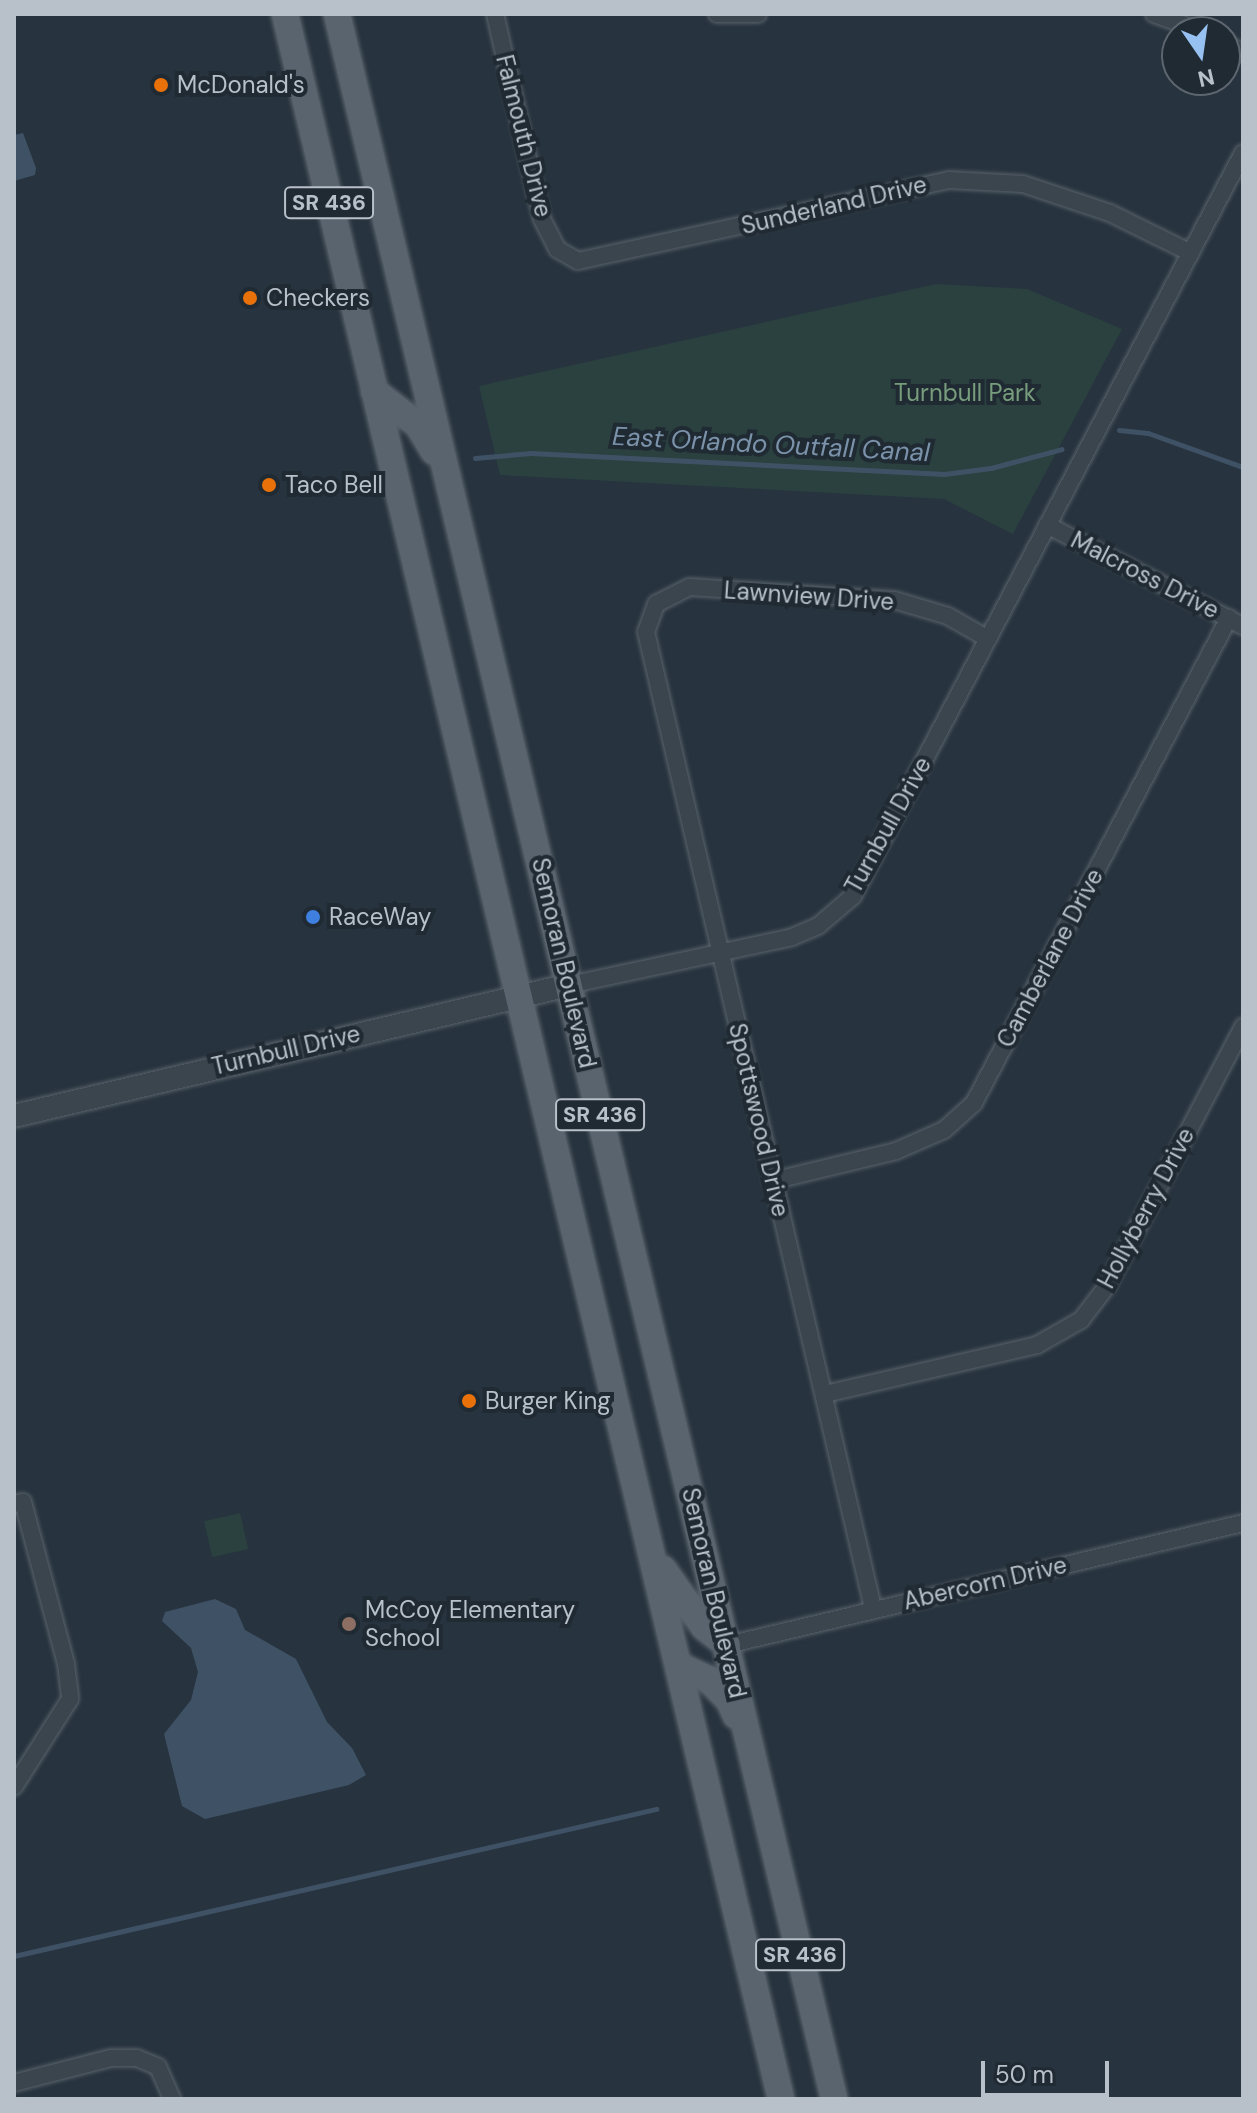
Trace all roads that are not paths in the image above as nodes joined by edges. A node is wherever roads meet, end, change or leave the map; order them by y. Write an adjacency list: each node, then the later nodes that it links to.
1 (285, 14): 9 (main road, SR 436)
2 (337, 14): 10 (main road, Semoran Boulevard / SR 436)
3 (495, 14): 8 (street, Falmouth Drive)
4 (717, 14): 5 (street)
5 (755, 15)
6 (1243, 153): 7 (street, Turnbull Drive)
7 (1191, 253): 8 (street, Sunderland Drive); 11 (street, Turnbull Drive)
8 (609, 257)
9 (374, 391): 10 (main road); 17 (main road, SR 436)
10 (446, 472): 16 (main road, Semoran Boulevard / SR 436)
11 (1047, 525): 12 (street, Malcross Drive); 14 (street, Turnbull Drive)
12 (1236, 622): 20 (street, Camberlane Drive)
13 (646, 632): 14 (street, Lawnview Drive); 15 (street, Spottswood Drive)
14 (988, 639): 15 (street, Turnbull Drive)
15 (721, 954): 16 (street, Turnbull Drive); 20 (street, Spottswood Drive)
16 (569, 985): 17 (street, Turnbull Drive); 26 (main road, Semoran Boulevard / SR 436)
17 (519, 998): 19 (street, Turnbull Drive); 24 (main road, SR 436)
18 (1243, 1027): 21 (street, Hollyberry Drive)
19 (14, 1116)
20 (772, 1181): 21 (street, Spottswood Drive)
21 (825, 1394): 25 (street, Spottswood Drive)
22 (14, 1504): 29 (street)
23 (1243, 1523): 25 (street, Abercorn Drive)
24 (652, 1552): 26 (main road); 27 (main road, SR 436)
25 (873, 1608): 26 (street, Abercorn Drive)
26 (727, 1645): 28 (main road, Semoran Boulevard / SR 436)
27 (678, 1665): 28 (main road); 32 (main road, SR 436)
28 (752, 1753): 33 (main road, Semoran Boulevard / SR 436)
29 (14, 1787)
30 (14, 2083): 31 (street)
31 (172, 2099)
32 (781, 2099)
33 (834, 2099)

